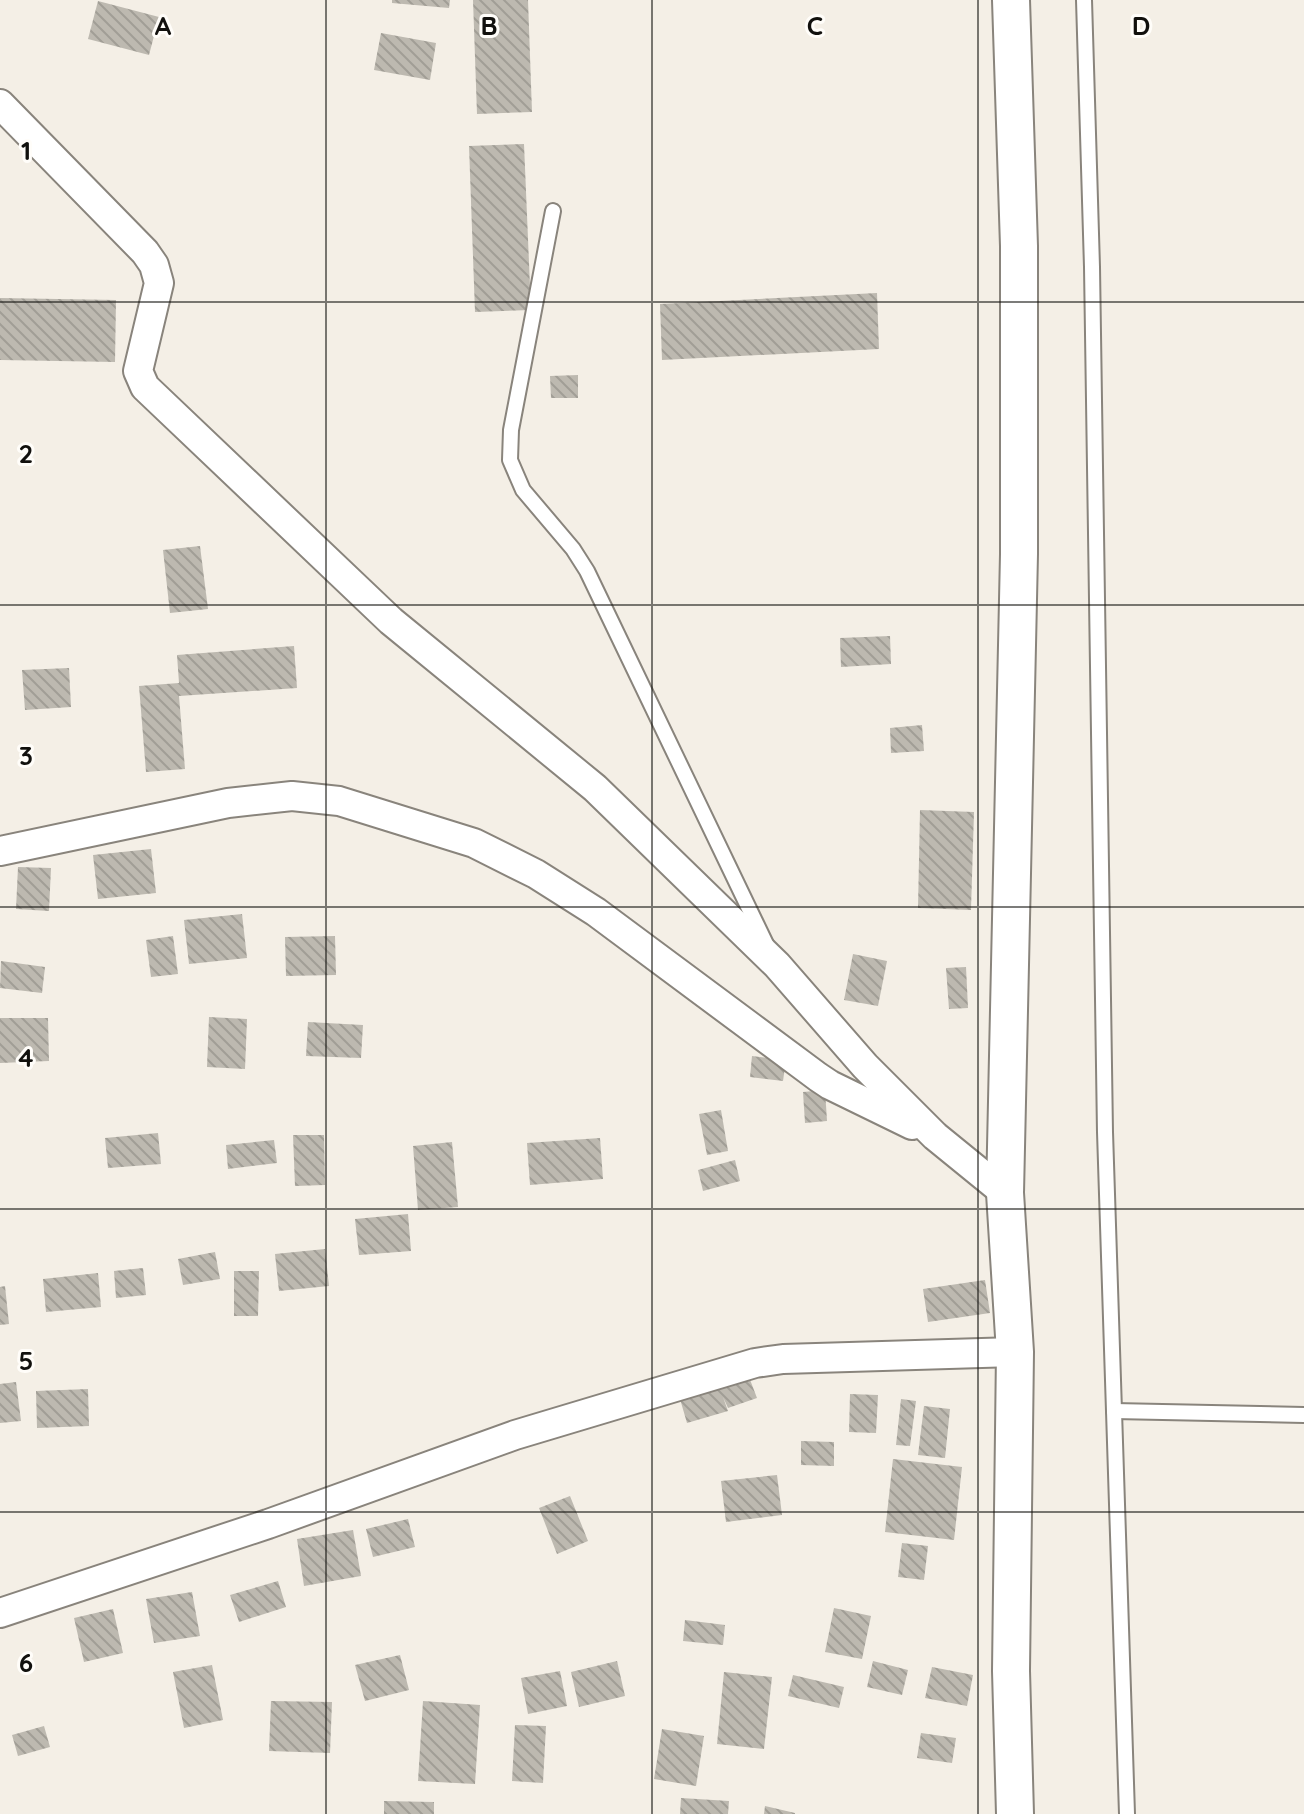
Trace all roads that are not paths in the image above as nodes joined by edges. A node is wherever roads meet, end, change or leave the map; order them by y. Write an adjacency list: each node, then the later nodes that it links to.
1 (1011, 0): 8 (street)
2 (1084, 0): 10 (lane)
3 (0, 104): 6 (street)
4 (553, 211): 6 (lane)
5 (0, 851): 7 (street)
6 (777, 965): 7 (street)
7 (935, 1136): 8 (street)
8 (1005, 1193): 9 (street)
9 (1015, 1352): 12 (street); 13 (street)
10 (1114, 1411): 11 (lane); 14 (lane)
11 (1304, 1415)
12 (0, 1613)
13 (1015, 1814)
14 (1127, 1814)

